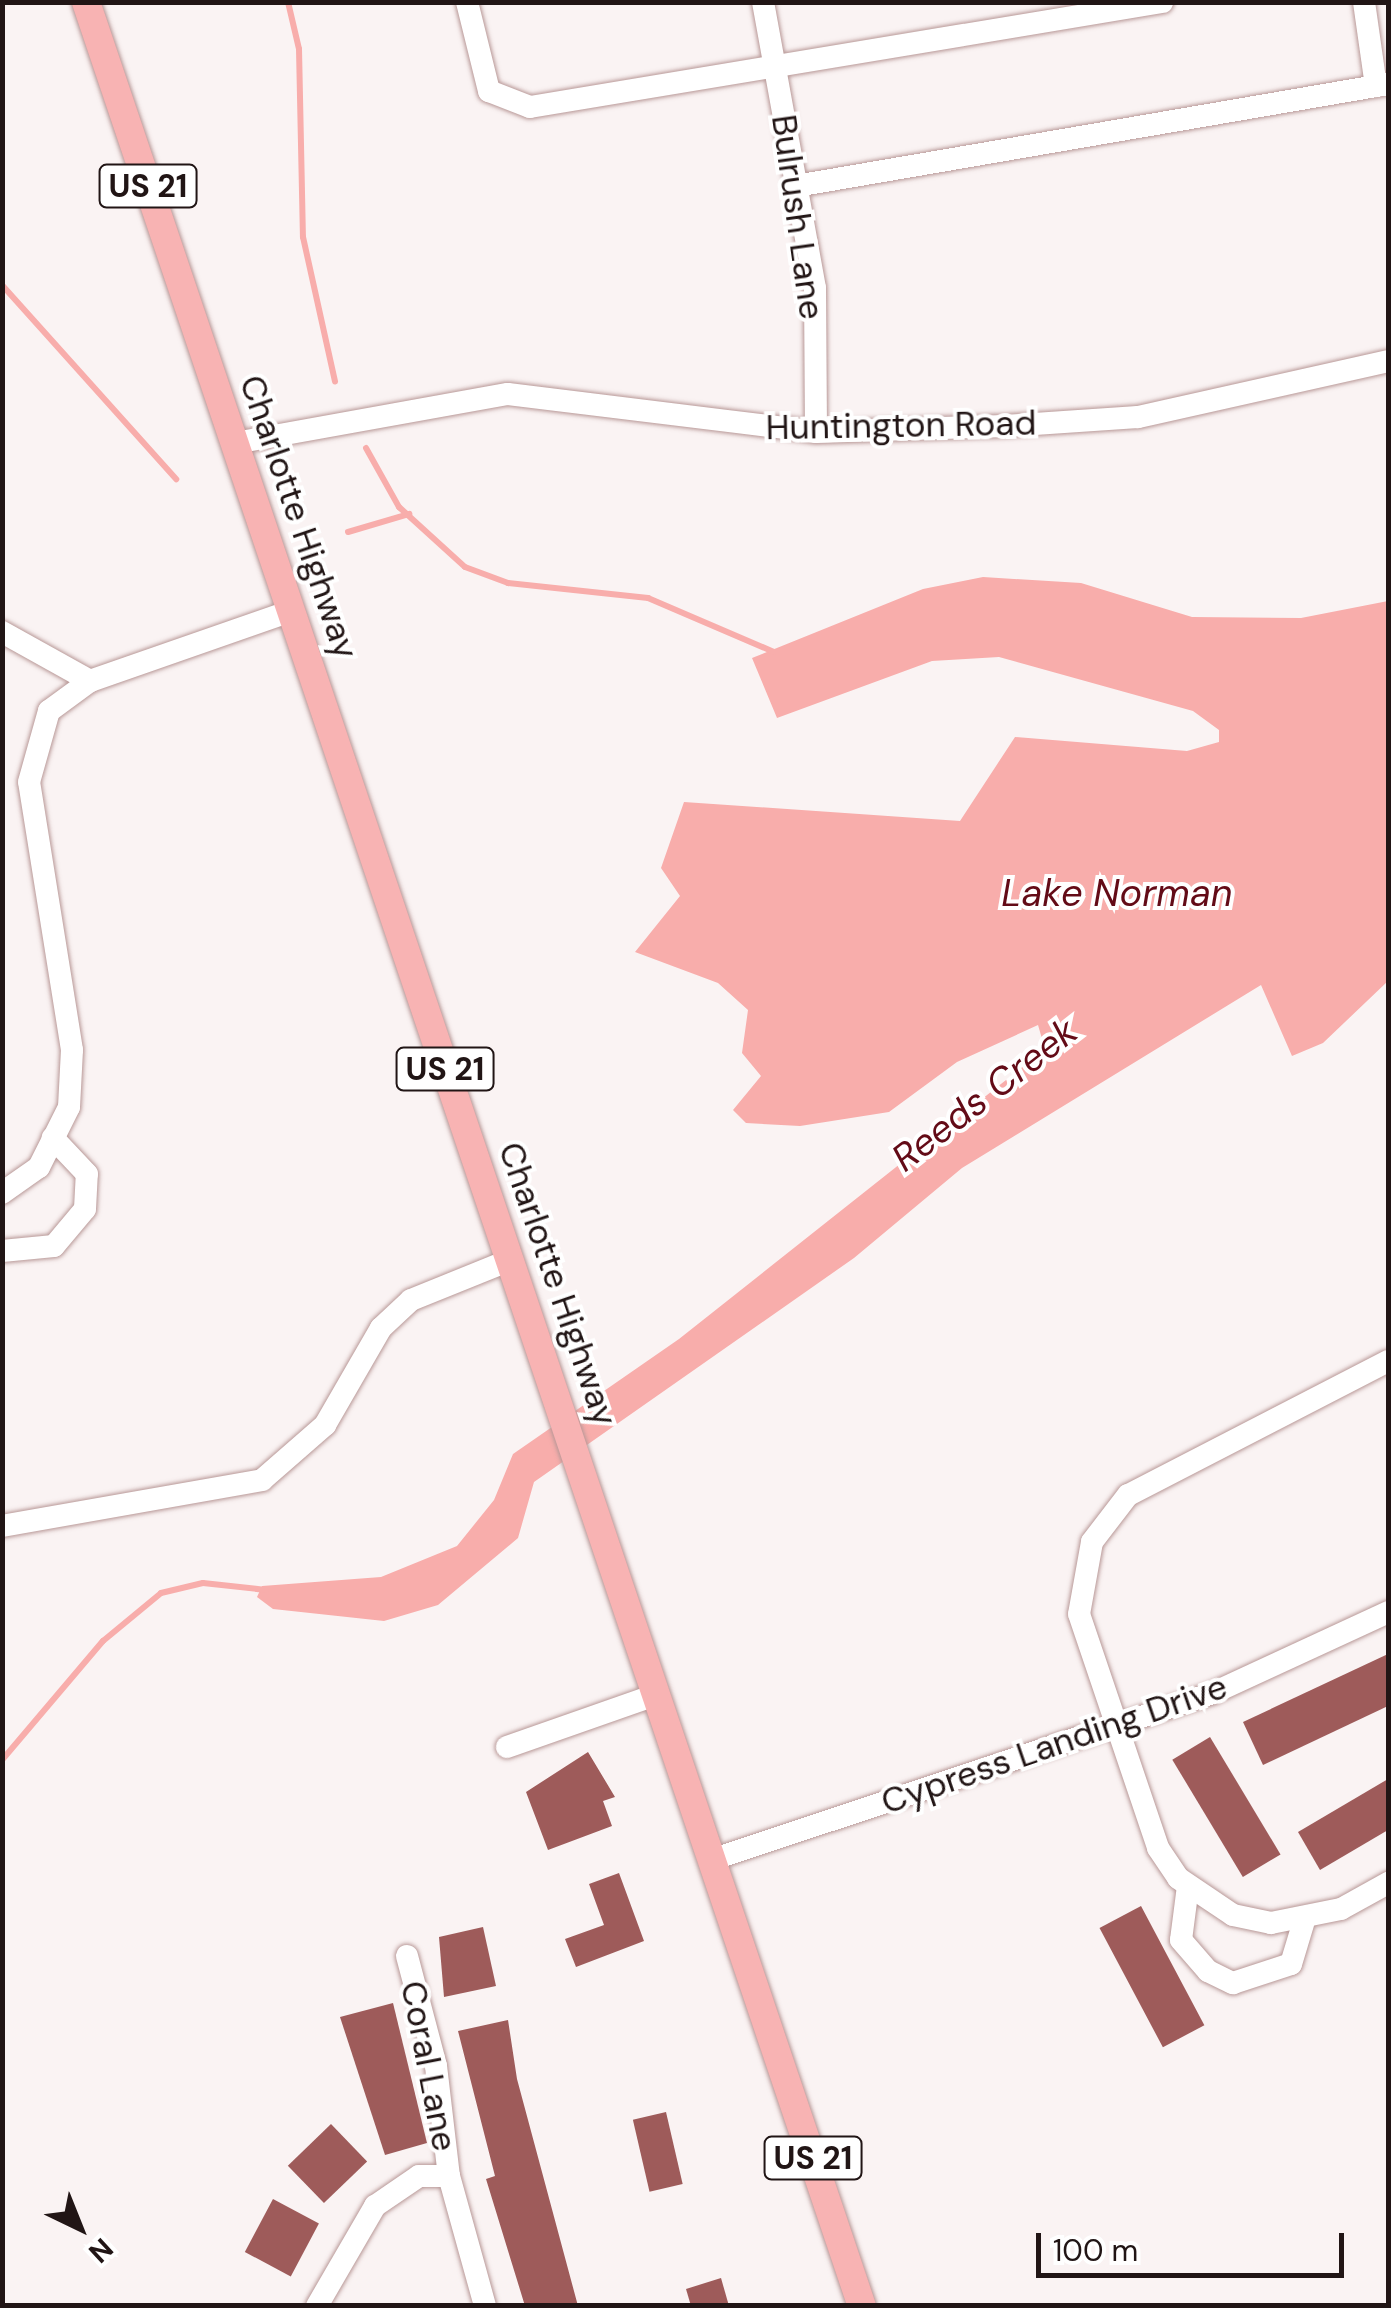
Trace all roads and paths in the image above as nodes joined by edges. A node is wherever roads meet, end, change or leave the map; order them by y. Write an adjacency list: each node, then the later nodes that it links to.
1 (86, 2): 12 (main road, Charlotte Highway / US 21)
2 (467, 2): 7 (street)
3 (763, 2): 7 (street, Bulrush Lane)
4 (1162, 2): 6 (street)
5 (1364, 2): 8 (street)
6 (1050, 12): 7 (street)
7 (774, 65): 9 (street, Bulrush Lane)
8 (1382, 85): 9 (street)
9 (796, 186): 11 (street, Bulrush Lane)
10 (1388, 361): 11 (street, Huntington Road)
11 (816, 432): 12 (street, Huntington Road)
12 (235, 444): 13 (main road, Charlotte Highway / US 21)
13 (291, 611): 15 (street); 19 (main road, Charlotte Highway / US 21)
14 (2, 632): 15 (street)
15 (90, 681): 16 (street)
16 (53, 1138): 17 (street); 18 (street)
17 (2, 1193)
18 (2, 1252)
19 (510, 1260): 21 (street); 23 (main road, Charlotte Highway / US 21)
20 (1388, 1360): 24 (street)
21 (2, 1526)
22 (1388, 1612): 24 (street, Cypress Landing Drive)
23 (658, 1694): 25 (street); 26 (main road, Charlotte Highway / US 21)
24 (1114, 1725): 26 (street, Cypress Landing Drive); 28 (street)
25 (507, 1747)
26 (714, 1859): 34 (main road, Charlotte Highway / US 21)
27 (1388, 1883): 29 (street)
28 (1188, 1886): 29 (street); 29 (street)
29 (1304, 1921)
30 (407, 1956): 31 (street, Coral Lane)
31 (450, 2176): 32 (street); 33 (street, Coral Lane)
32 (317, 2306)
33 (484, 2306)
34 (862, 2306)

